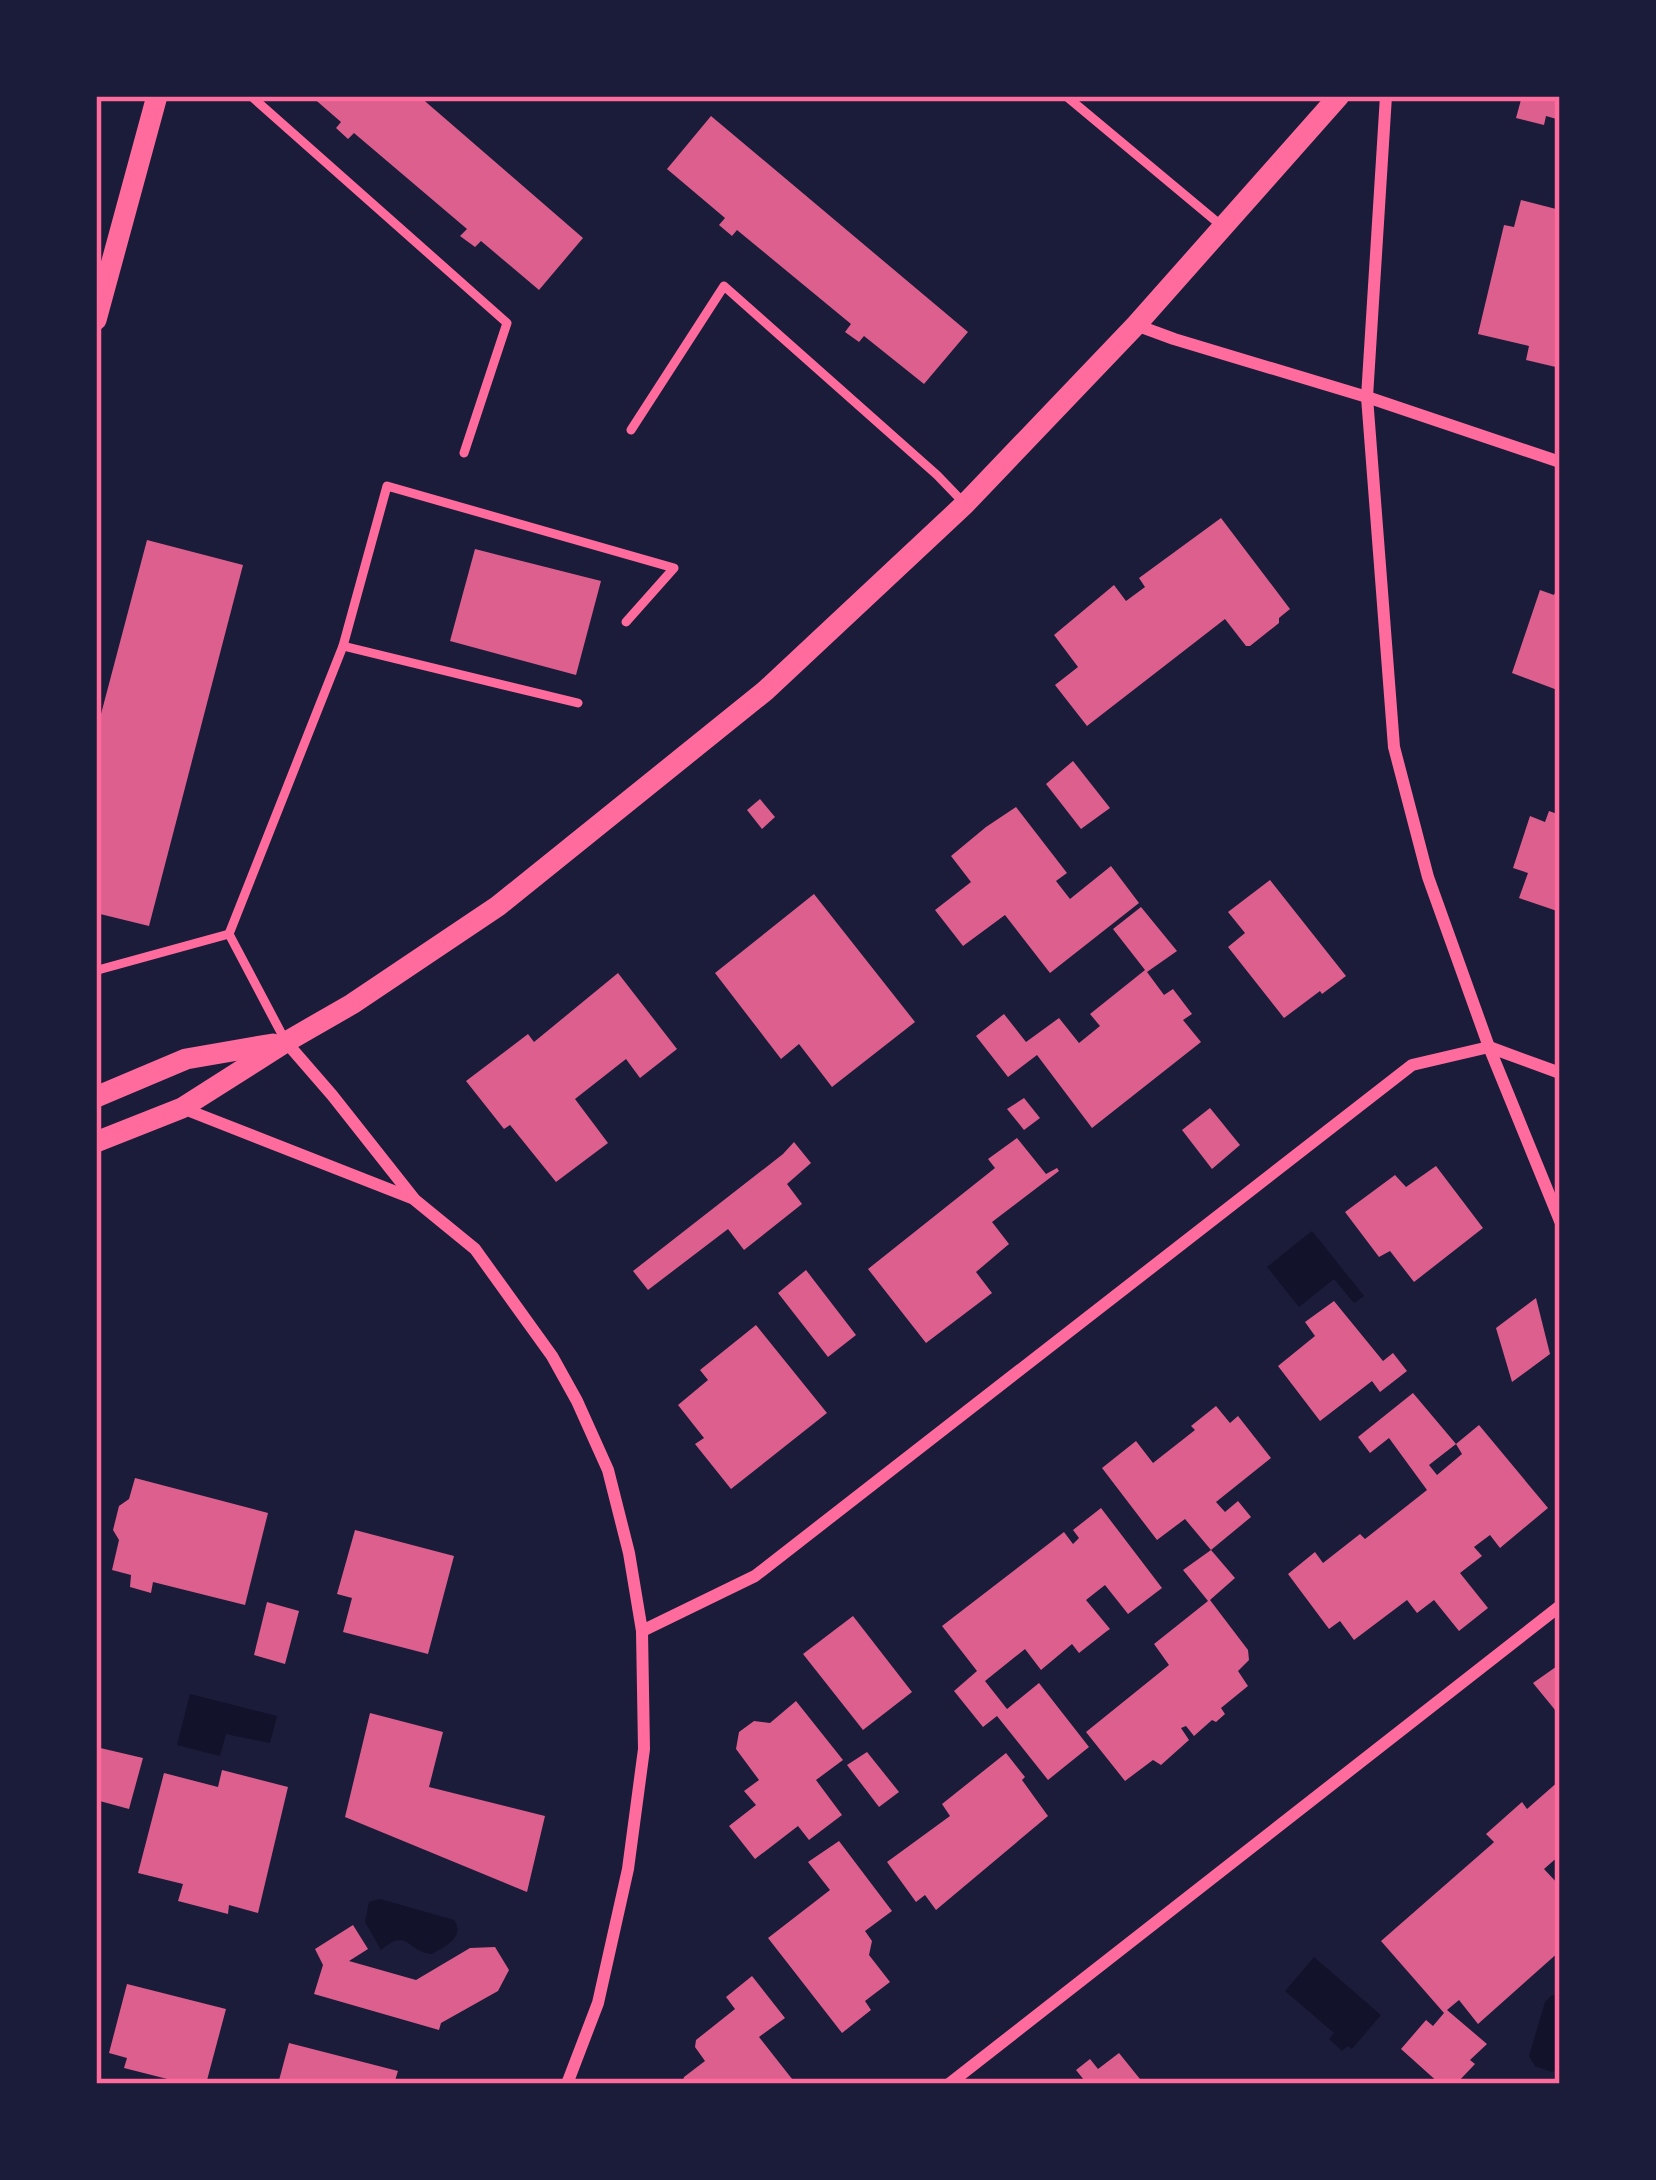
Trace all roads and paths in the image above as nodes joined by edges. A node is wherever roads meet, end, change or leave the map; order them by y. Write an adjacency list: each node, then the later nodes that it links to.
1 (157, 96): 7 (street)
2 (251, 96): 11 (lane)
3 (1066, 96): 6 (lane)
4 (1339, 96): 6 (street)
5 (1386, 96): 9 (street)
6 (1223, 227): 8 (street)
7 (96, 320)
8 (1136, 325): 9 (street); 13 (street)
9 (1367, 397): 12 (street); 20 (street)
10 (632, 430): 13 (lane)
11 (464, 453)
12 (1560, 462)
13 (965, 504): 19 (street)
14 (626, 622): 15 (lane)
15 (343, 646): 16 (lane); 17 (lane)
16 (578, 703)
17 (229, 934): 18 (lane); 19 (lane)
18 (96, 968)
19 (286, 1042): 22 (street); 23 (street); 25 (street)
20 (1489, 1047): 21 (street); 26 (street); 28 (street)
21 (1560, 1073)
22 (96, 1097)
23 (182, 1108): 24 (street); 25 (street)
24 (96, 1142)
25 (415, 1200): 28 (street)
26 (1560, 1221)
27 (1560, 1606): 30 (street)
28 (642, 1631): 29 (street)
29 (567, 2084)
30 (950, 2084)

